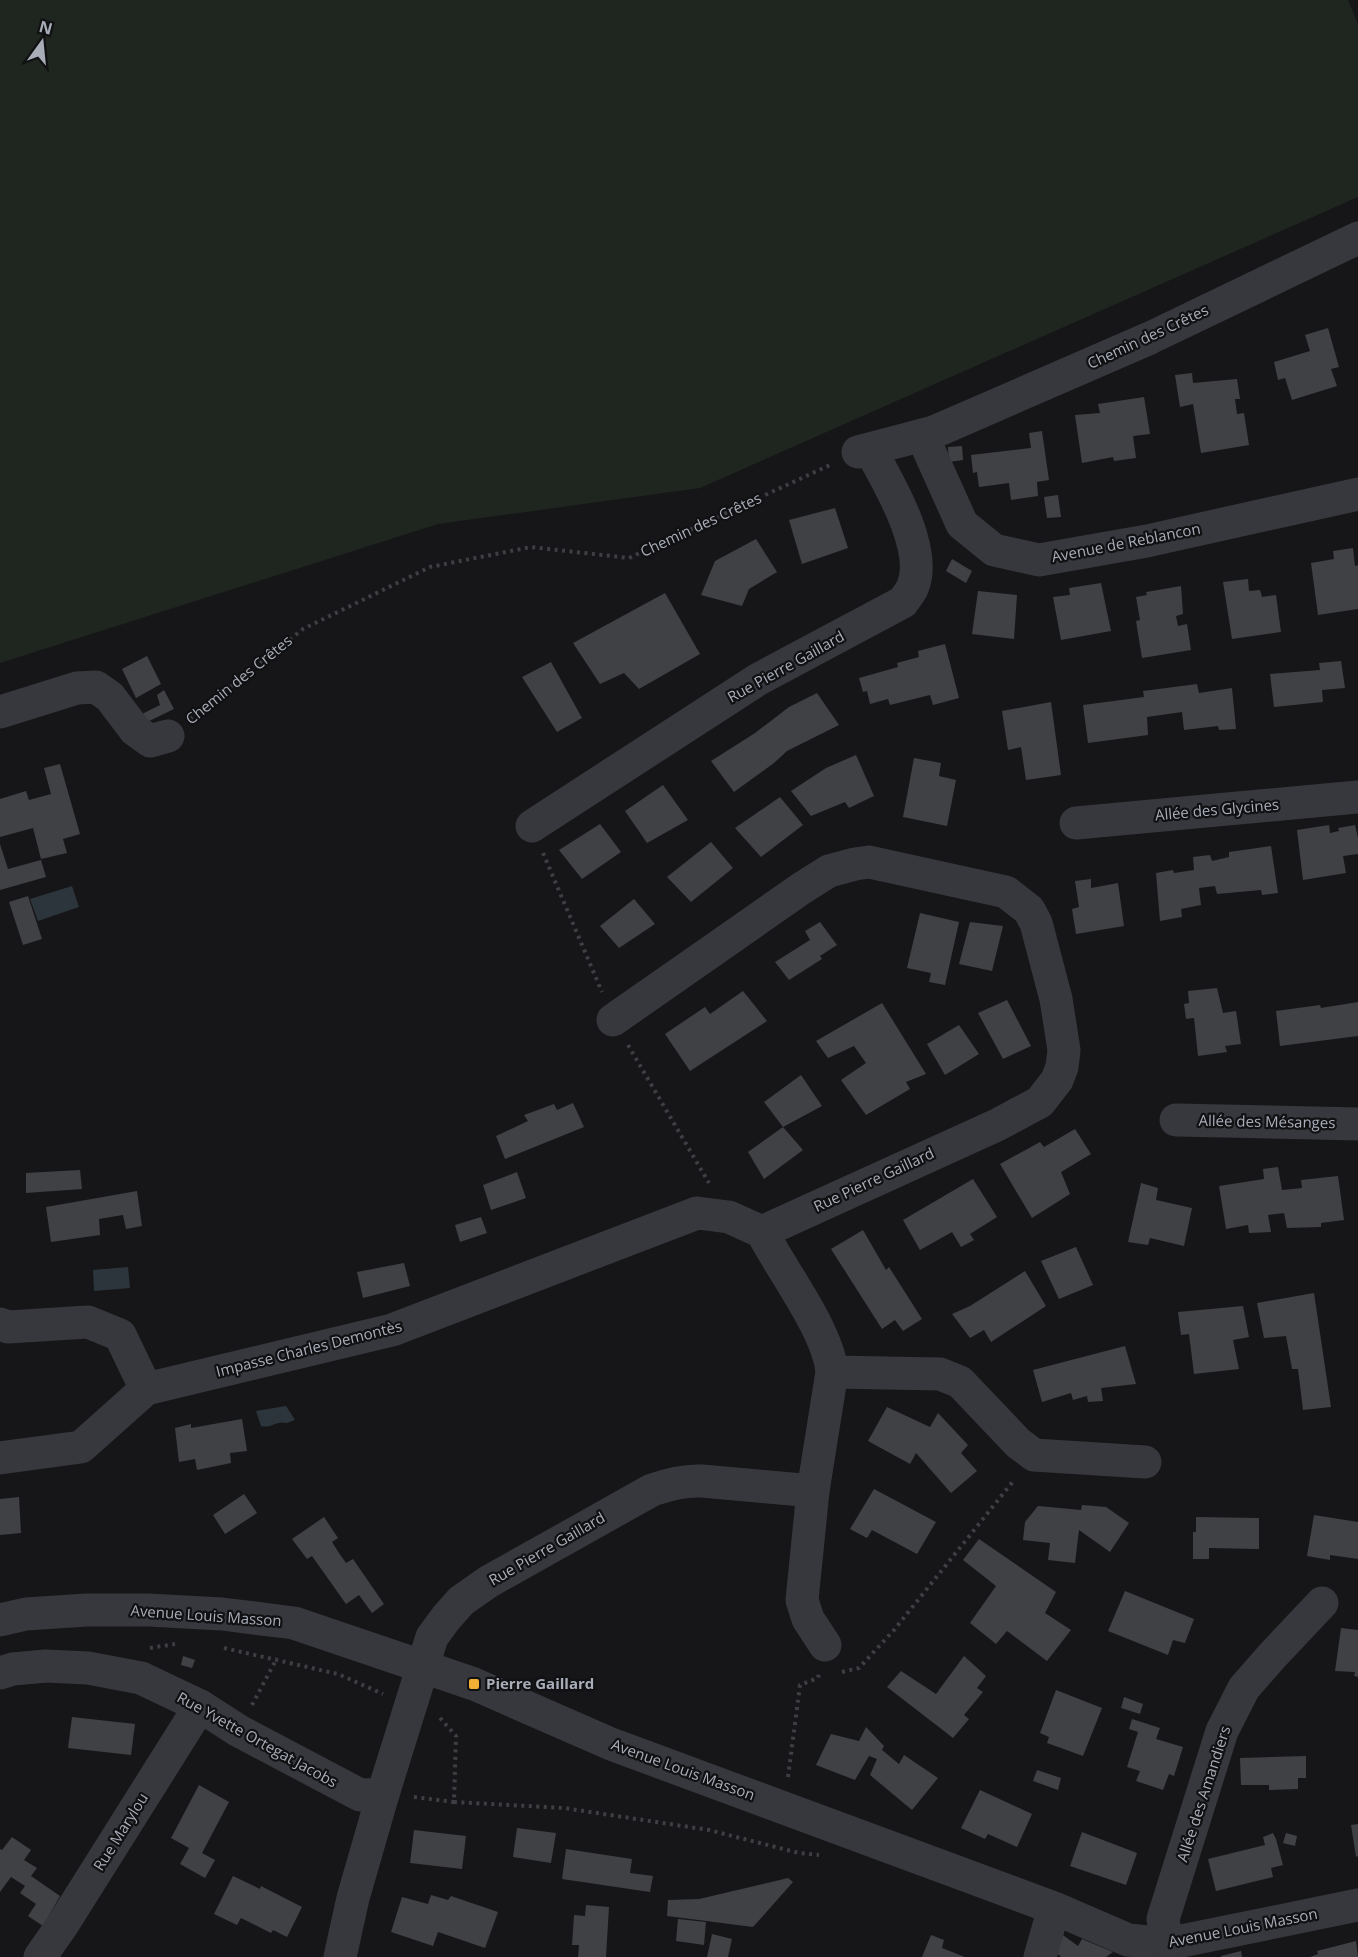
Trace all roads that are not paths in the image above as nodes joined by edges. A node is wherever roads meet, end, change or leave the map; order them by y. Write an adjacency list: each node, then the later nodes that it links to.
1 (1358, 238): 2 (street, Chemin des Crêtes)
2 (922, 435): 3 (street, Chemin des Crêtes); 4 (street, Avenue de Reblancon)
3 (864, 451): 9 (street, Rue Pierre Gaillard)
4 (1358, 494)
5 (0, 712): 6 (street)
6 (168, 736)
7 (1358, 797): 8 (street, Allée des Glycines)
8 (1076, 823)
9 (532, 826)
10 (613, 1020): 13 (street, Rue Pierre Gaillard)
11 (1176, 1120): 12 (street, Allée des Mésanges)
12 (1358, 1124)
13 (762, 1232): 15 (street); 16 (street, Impasse Charles Demontès)
14 (0, 1324): 16 (street)
15 (832, 1372): 18 (street); 19 (street)
16 (146, 1389): 17 (street, Impasse Charles Demontès)
17 (0, 1458)
18 (1145, 1462)
19 (813, 1491): 22 (street); 23 (street, Rue Pierre Gaillard)
20 (1322, 1602): 29 (street, Allée des Amandiers)
21 (0, 1620): 23 (street, Avenue Louis Masson)
22 (830, 1665)
23 (424, 1666): 26 (street); 28 (street, Avenue Louis Masson)
24 (0, 1673): 25 (street, Rue Yvette Ortegat Jacobs)
25 (200, 1706): 26 (street, Rue Yvette Ortegat Jacobs); 30 (street, Rue Marylou)
26 (383, 1794): 31 (street)
27 (1358, 1905): 29 (street, Avenue Louis Masson)
28 (1054, 1908): 29 (street, Avenue Louis Masson); 32 (street)
29 (1167, 1944)
30 (40, 1957)
31 (340, 1957)
32 (1040, 1957)

